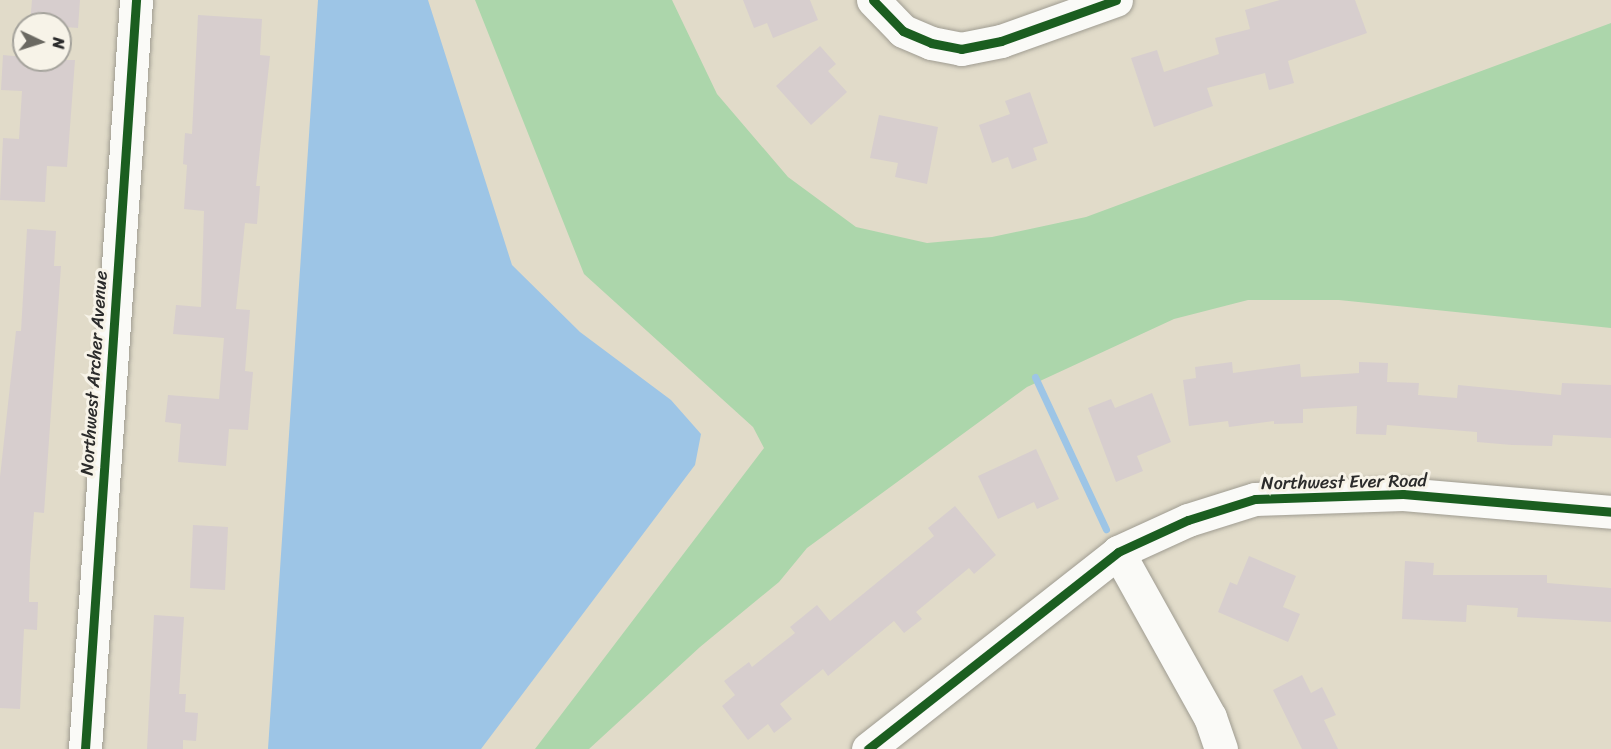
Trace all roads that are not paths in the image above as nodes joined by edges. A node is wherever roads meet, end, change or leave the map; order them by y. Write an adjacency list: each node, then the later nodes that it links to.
1 (136, 0): 6 (street, Northwest Archer Avenue)
2 (873, 0): 3 (street)
3 (1116, 0)
4 (1611, 513): 5 (street, Northwest Ever Road)
5 (1118, 552): 7 (street, Northwest Ever Road); 8 (street)
6 (86, 749)
7 (868, 749)
8 (1221, 749)

